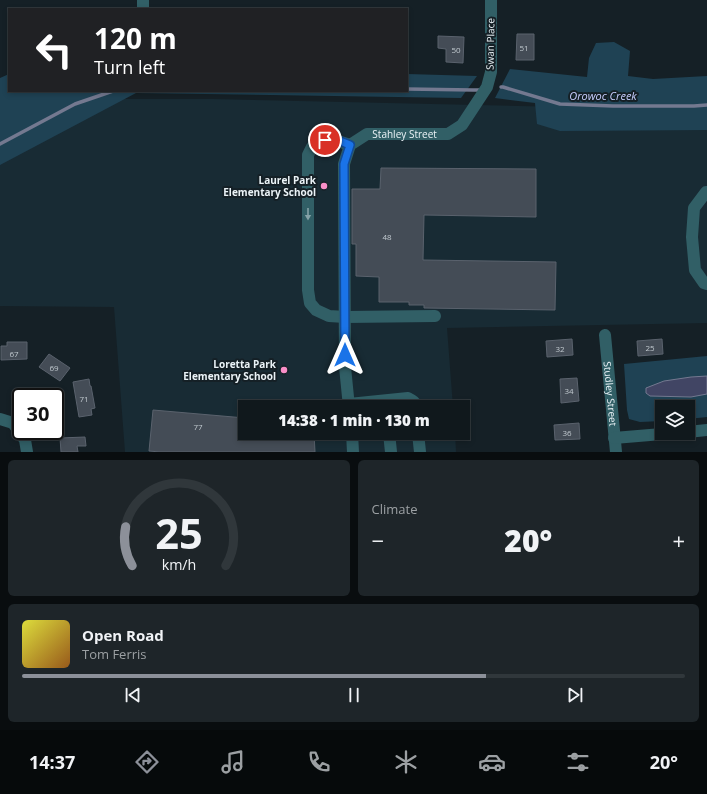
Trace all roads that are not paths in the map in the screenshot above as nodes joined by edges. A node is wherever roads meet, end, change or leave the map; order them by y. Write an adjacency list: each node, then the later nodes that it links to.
1 (491, 0): 2 (street, Swan Place)
2 (487, 87): 3 (street, Stahley Street)
3 (350, 145): 7 (street); 7 (street, one-way to 7)
4 (707, 192): 5 (street)
5 (707, 284)
6 (435, 316): 7 (street)
7 (345, 317): 9 (street)
8 (605, 336): 16 (street, Studley Street)
9 (348, 400)
10 (401, 400): 11 (street)
11 (412, 400)
12 (0, 419): 20 (street)
13 (707, 430): 14 (street)
14 (695, 431)
15 (655, 435): 16 (street)
16 (614, 438): 24 (street, Studley Street)
17 (352, 440): 21 (street)
18 (390, 440): 22 (street)
19 (419, 440): 23 (street)
20 (27, 452)
21 (353, 452)
22 (391, 452)
23 (420, 452)
24 (616, 452)

